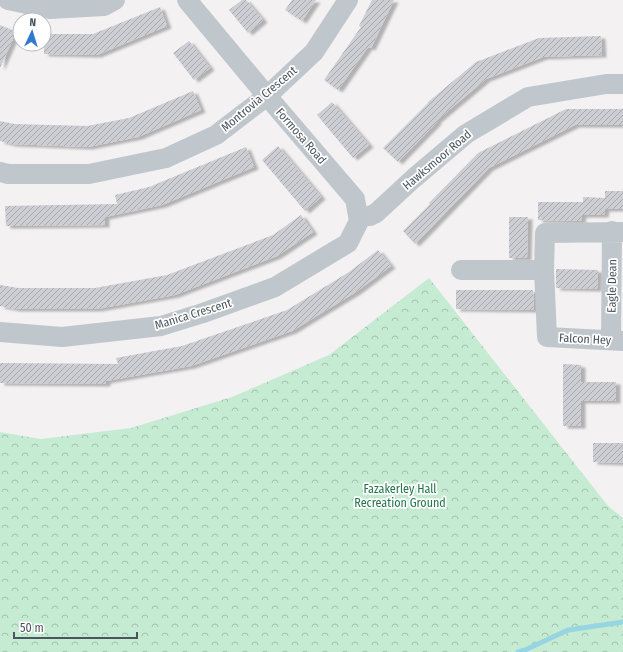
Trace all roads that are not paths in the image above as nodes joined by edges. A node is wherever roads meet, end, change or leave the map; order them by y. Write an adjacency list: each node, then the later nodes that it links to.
1 (8, 0): 2 (street)
2 (115, 0)
3 (187, 0): 6 (street, Formosa Road)
4 (348, 0): 6 (street, Montrovia Crescent)
5 (623, 84): 8 (street, Hawksmoor Road)
6 (267, 96): 7 (street, Montrovia Crescent); 8 (street, Formosa Road)
7 (0, 172)
8 (364, 219): 12 (street, Manica Crescent)
9 (618, 232): 11 (street, Eagle Dean); 14 (street, Eagle Dean)
10 (461, 270): 11 (street)
11 (544, 270): 13 (street, Eagle Dean)
12 (0, 332)
13 (547, 337): 14 (street, Falcon Hey)
14 (617, 340)

